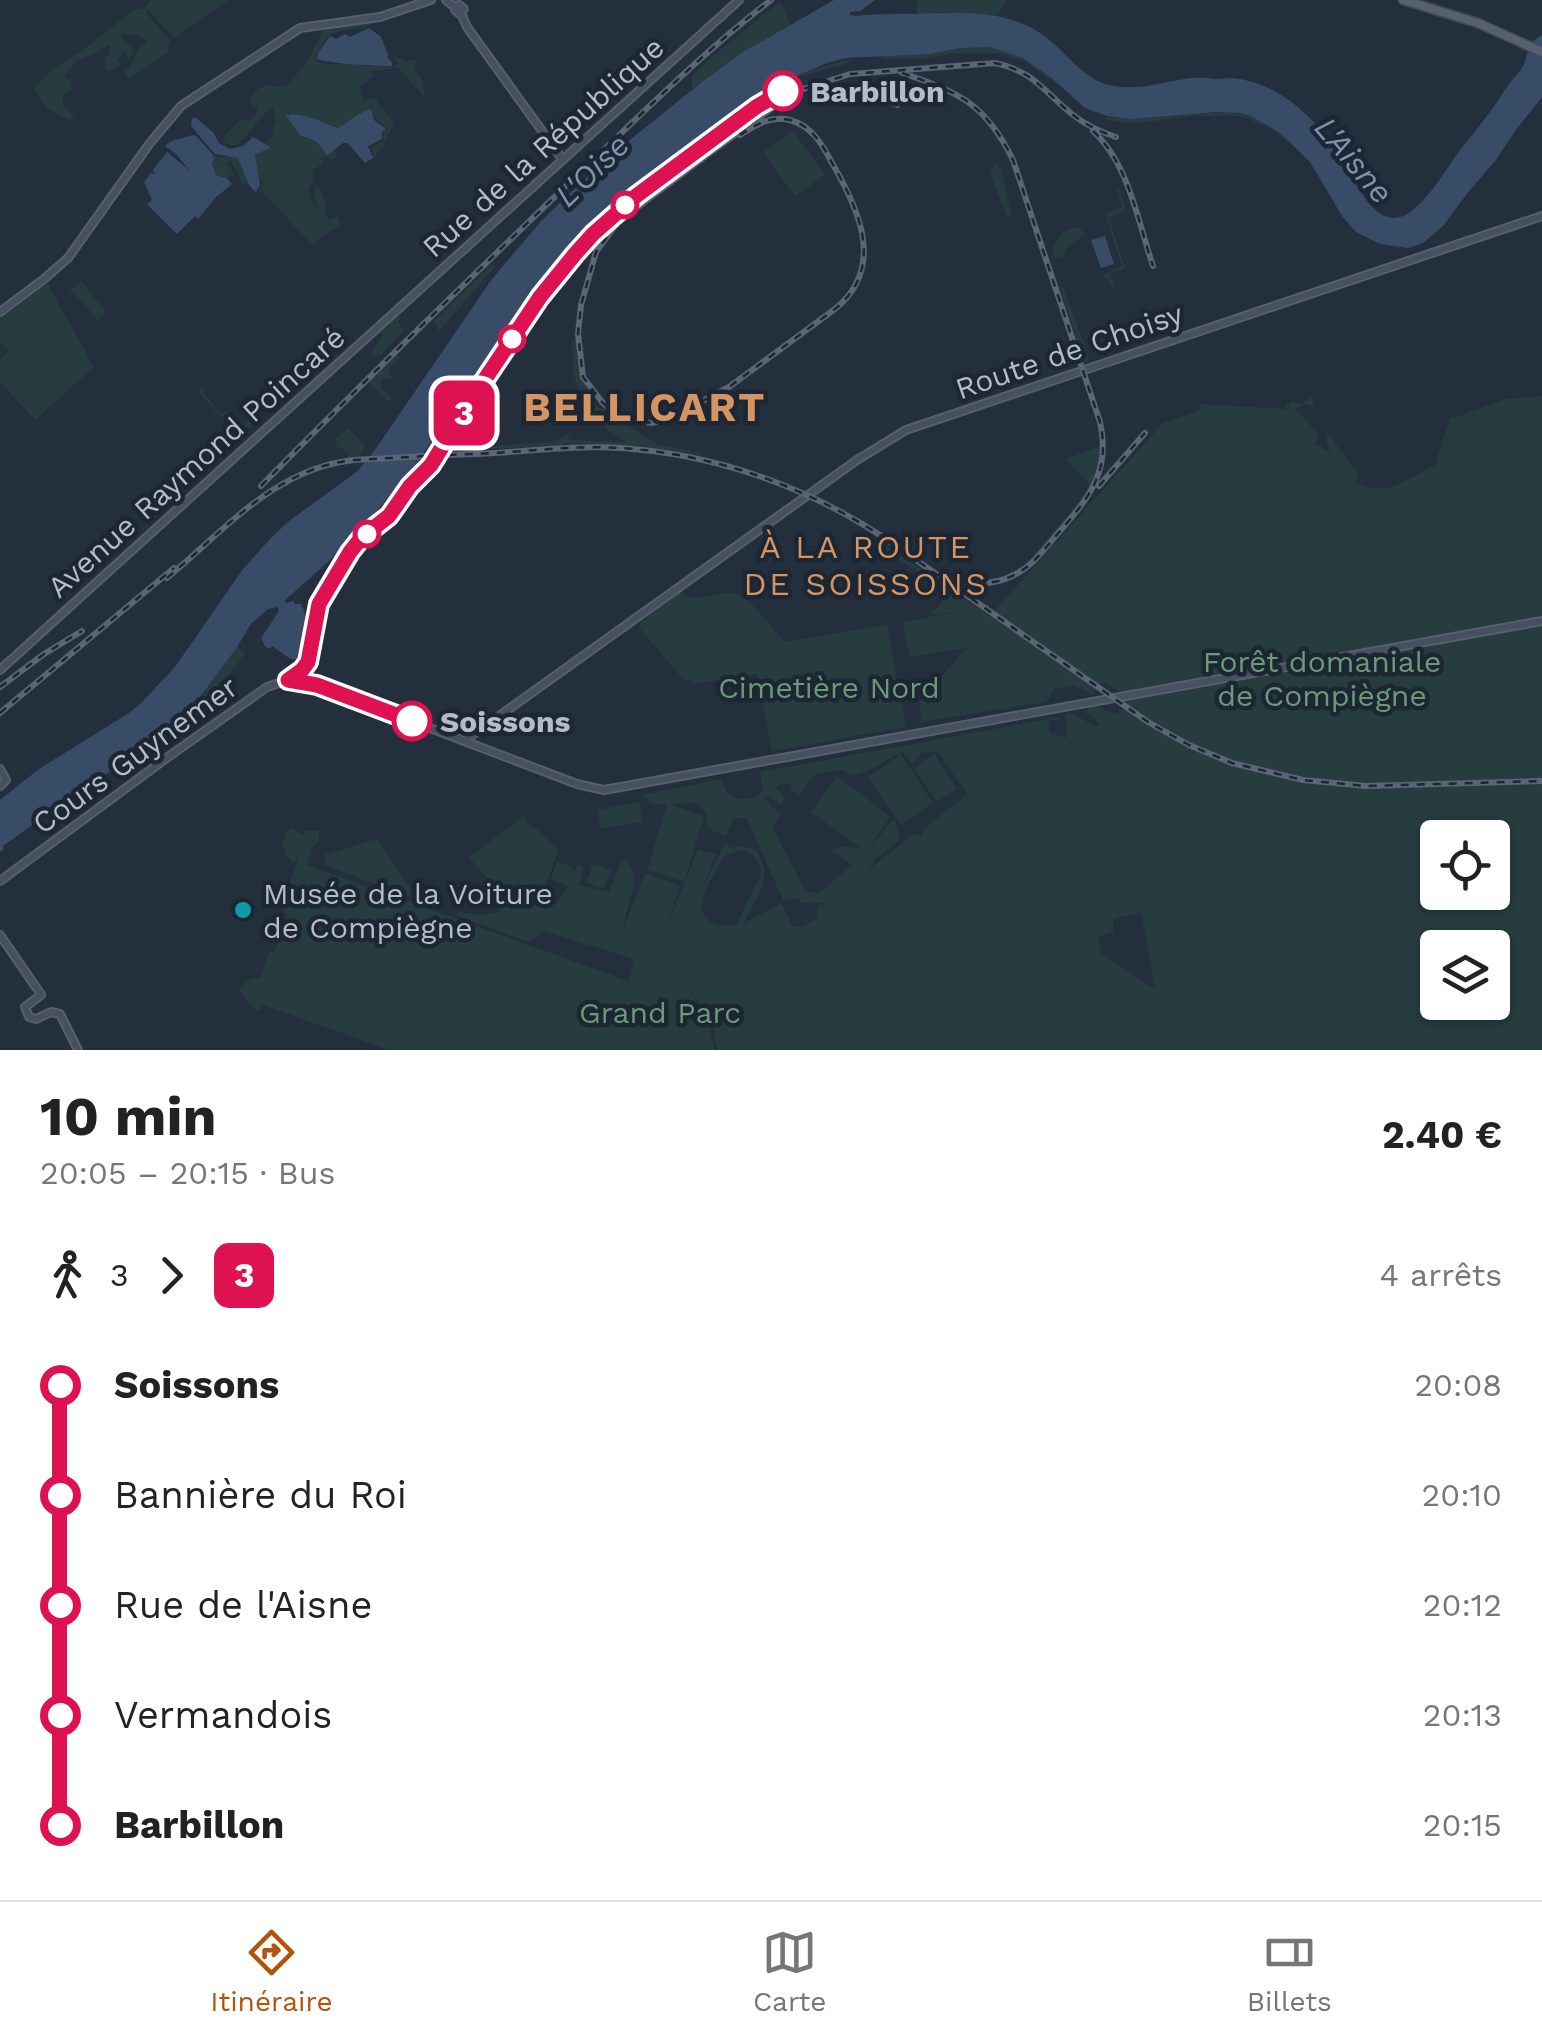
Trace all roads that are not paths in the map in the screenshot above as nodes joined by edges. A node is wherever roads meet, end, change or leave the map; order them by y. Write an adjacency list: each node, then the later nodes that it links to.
1 (430, 0): 8 (main road)
2 (446, 0): 6 (main road)
3 (739, 0): 6 (main road, Rue de la République)
4 (1403, 0): 5 (main road)
5 (1542, 52)
6 (563, 160): 9 (main road, Rue de la République)
7 (1542, 216): 12 (main road, Route de Choisy)
8 (0, 312)
9 (377, 328): 11 (main road, Avenue Raymond Poincaré)
10 (1542, 620): 12 (main road)
11 (0, 670)
12 (464, 741): 15 (main road, Cours Guynemer)
13 (0, 769): 14 (main road)
14 (3, 783)
15 (0, 881)
16 (0, 936): 17 (main road)
17 (78, 1050)

